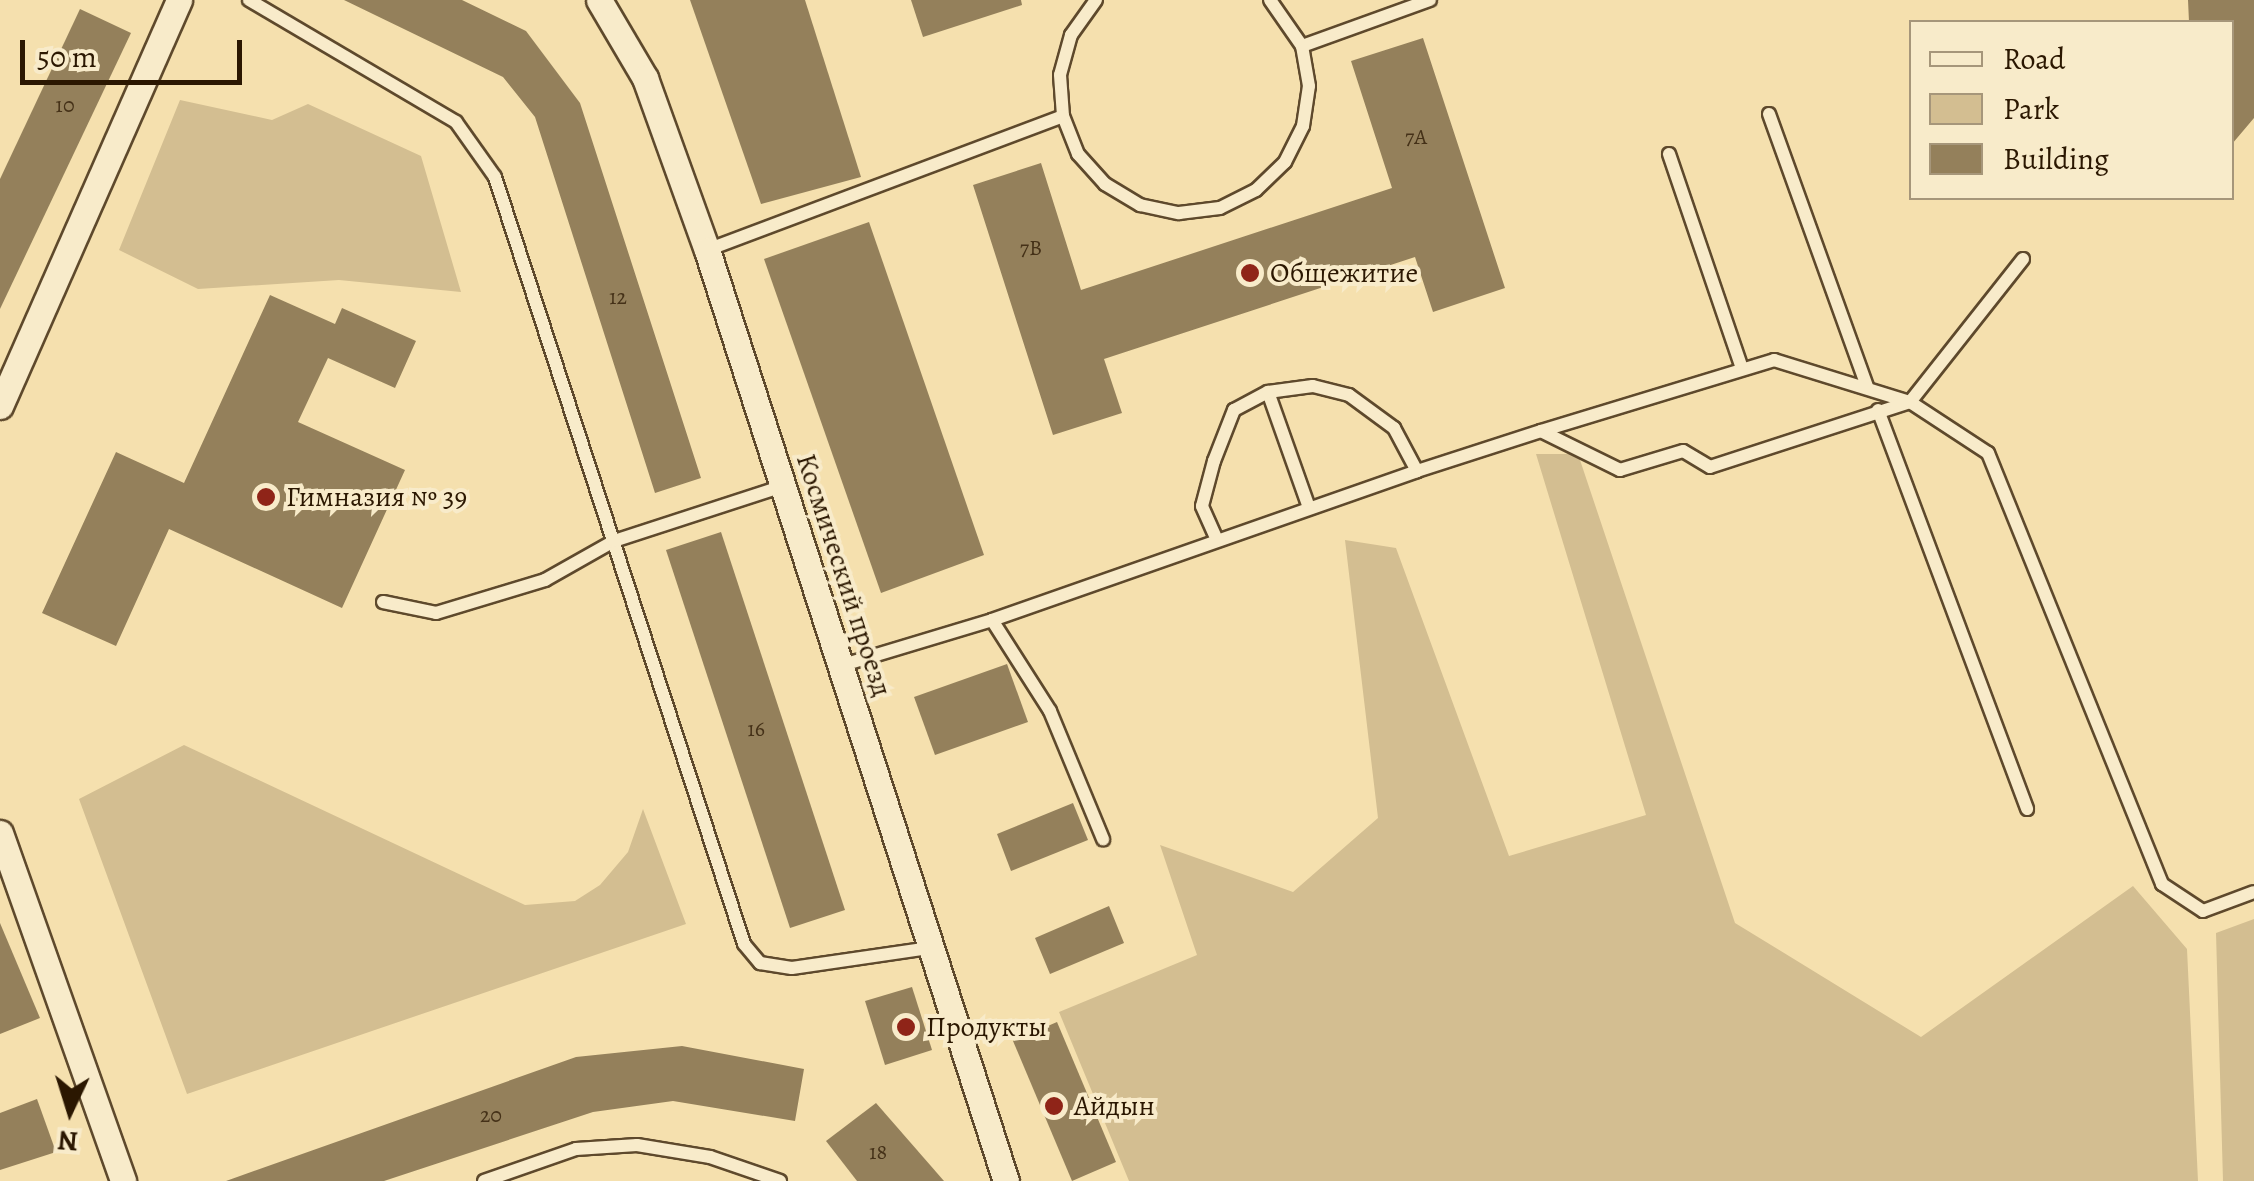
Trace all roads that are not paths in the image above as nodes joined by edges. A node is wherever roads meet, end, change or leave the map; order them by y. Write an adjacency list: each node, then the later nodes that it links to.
1 (179, 0): 17 (street)
2 (250, 0): 23 (lane)
3 (599, 0): 11 (street, Космический проезд)
4 (1096, 0): 9 (lane)
5 (1270, 0): 7 (lane)
6 (1430, 0): 7 (lane)
7 (1302, 46): 9 (lane)
8 (1768, 114): 14 (lane)
9 (1062, 116): 11 (lane)
10 (1669, 154): 13 (lane)
11 (706, 250): 21 (street, Космический проезд)
12 (2023, 259): 16 (lane)
13 (1742, 369): 14 (lane); 19 (lane)
14 (1867, 386): 16 (lane)
15 (1268, 392): 20 (lane); 22 (lane); 24 (lane)
16 (1910, 402): 18 (lane); 31 (lane)
17 (0, 406)
18 (1878, 410): 19 (lane); 28 (lane)
19 (1541, 431): 20 (lane)
20 (1416, 471): 22 (lane)
21 (783, 486): 23 (lane); 27 (street, Космический проезд)
22 (1309, 508): 24 (lane)
23 (614, 540): 25 (lane); 32 (lane)
24 (1217, 540): 26 (lane)
25 (383, 602)
26 (992, 620): 27 (lane); 30 (lane)
27 (844, 666): 32 (street, Космический проезд)
28 (2027, 810)
29 (0, 833): 33 (street)
30 (1103, 839)
31 (2254, 892)
32 (929, 948): 36 (street, Космический проезд)
33 (115, 1179)
34 (484, 1181): 35 (lane)
35 (780, 1181)
36 (1006, 1181)

